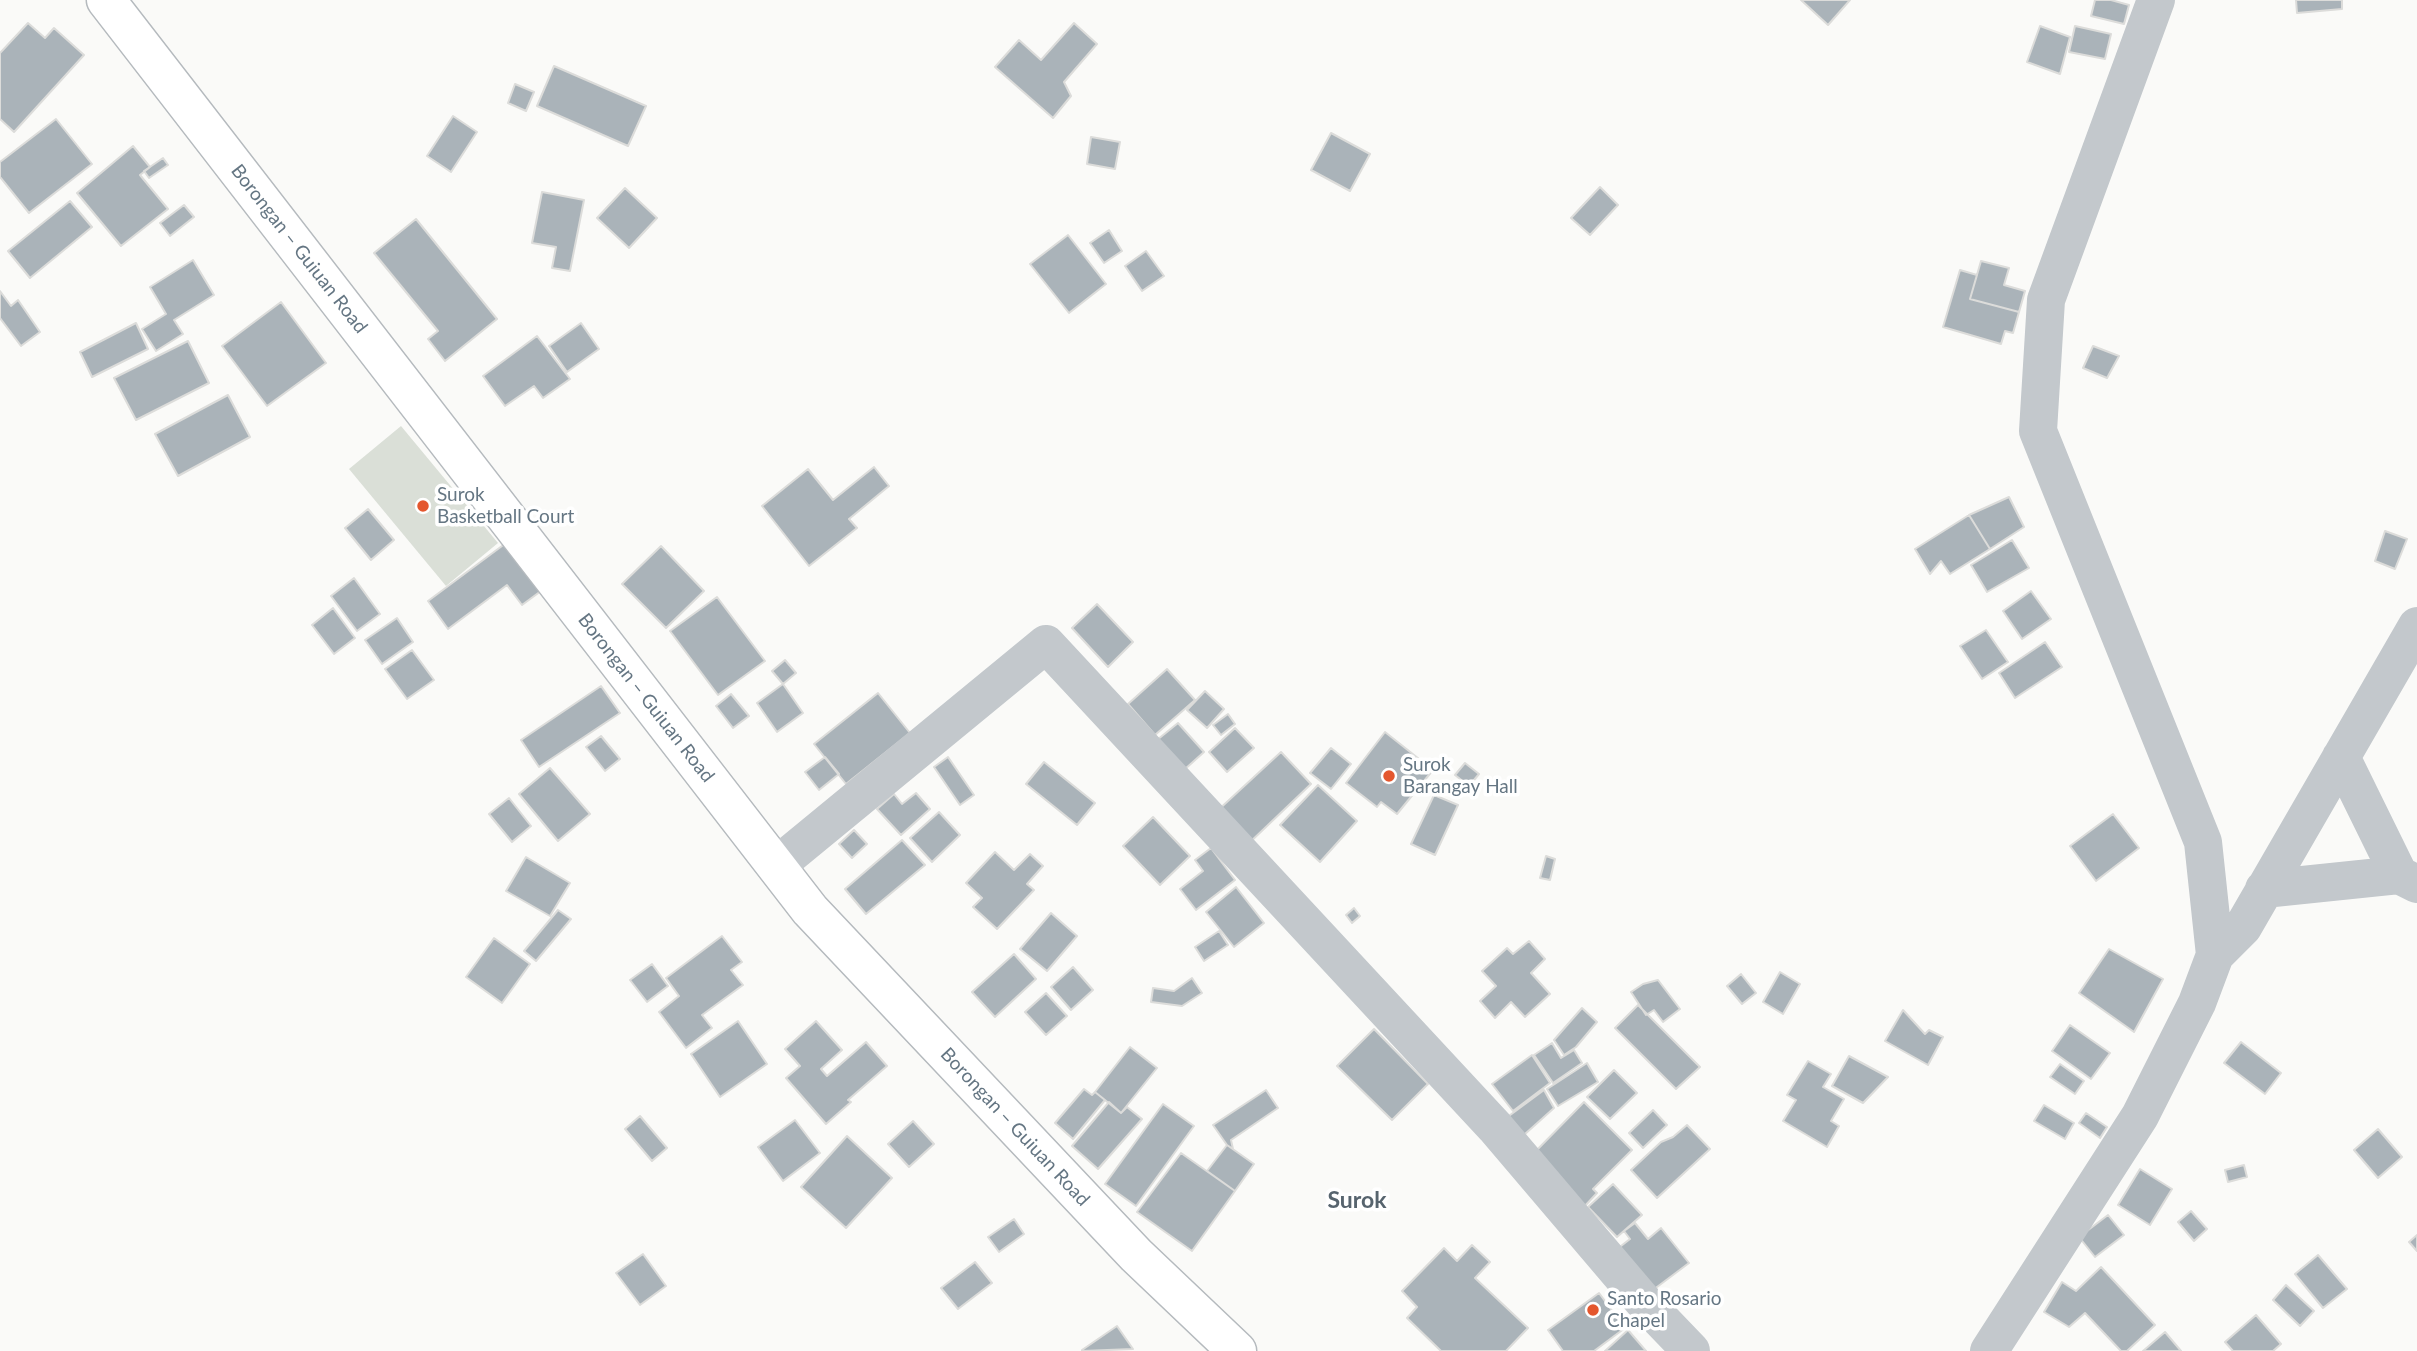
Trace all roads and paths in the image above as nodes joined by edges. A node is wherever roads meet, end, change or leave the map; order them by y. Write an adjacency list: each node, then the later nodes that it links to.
1 (106, 0): 5 (main road, Borongan – Guiuan Road)
2 (2156, 0): 8 (street)
3 (2417, 626): 4 (street)
4 (2341, 757): 6 (street); 7 (street)
5 (776, 866): 9 (main road, Borongan – Guiuan Road); 10 (street)
6 (2408, 879): 7 (street)
7 (2264, 889): 8 (street)
8 (2215, 955): 11 (street)
9 (1237, 1351)
10 (1691, 1351)
11 (1989, 1351)

